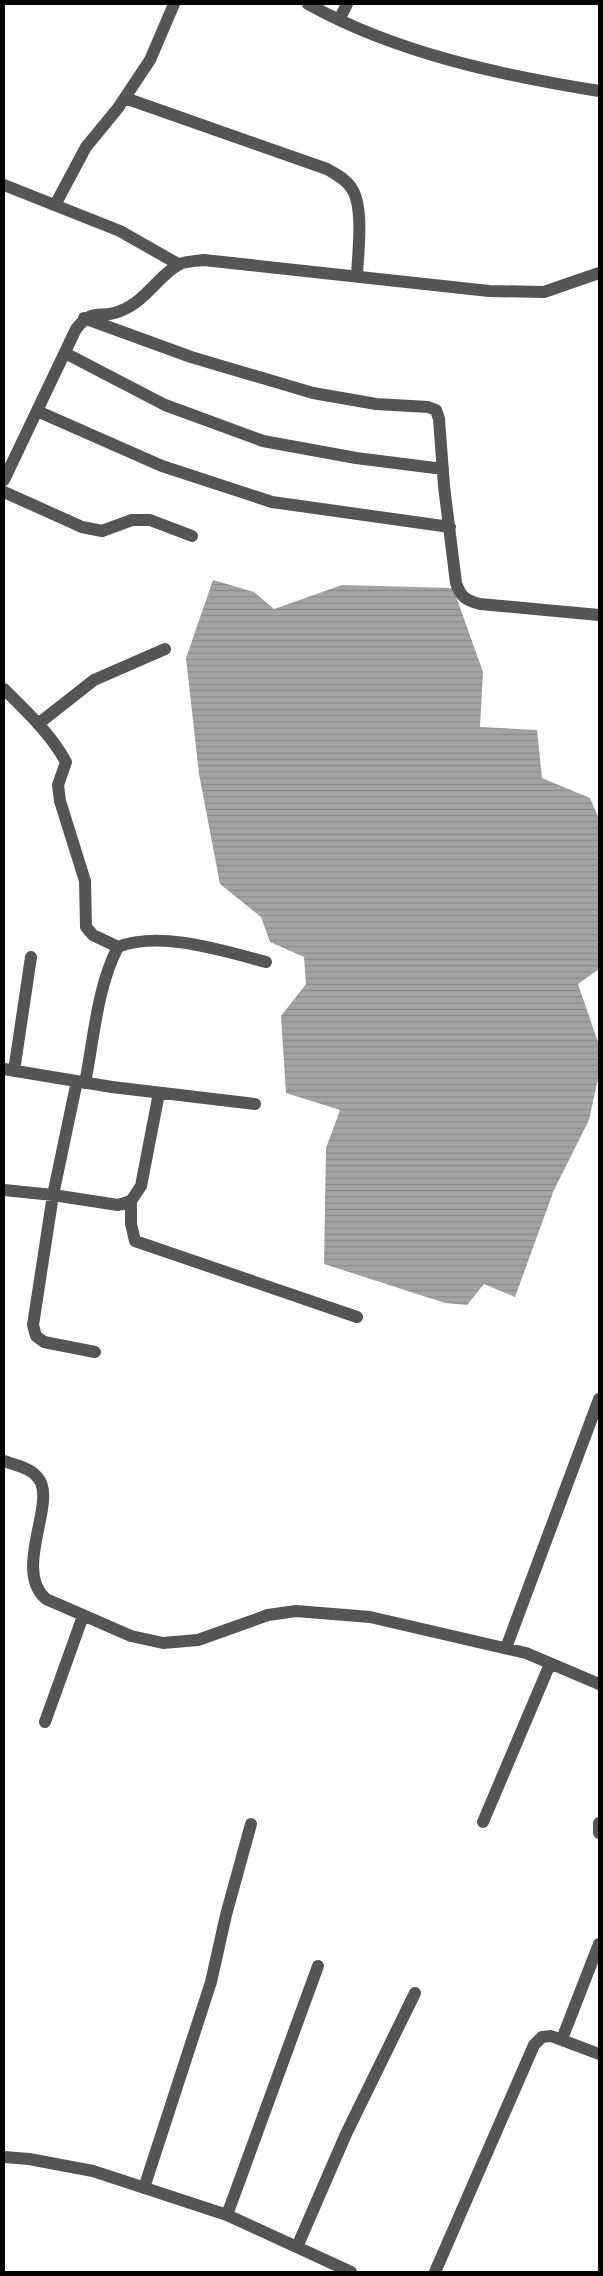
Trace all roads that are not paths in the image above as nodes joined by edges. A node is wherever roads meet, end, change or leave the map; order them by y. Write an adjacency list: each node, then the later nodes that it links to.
1 (174, 4): 6 (street)
2 (308, 4): 4 (street)
3 (347, 4): 4 (street)
4 (339, 20): 5 (street)
5 (599, 91)
6 (125, 98): 8 (street); 11 (street)
7 (4, 185): 8 (street)
8 (55, 205): 9 (street)
9 (178, 264): 11 (street); 12 (street)
10 (599, 273): 11 (street)
11 (357, 275)
12 (84, 318): 13 (street); 15 (street)
13 (65, 353): 14 (street); 15 (street)
14 (37, 411): 16 (street); 18 (street)
15 (442, 469): 18 (street)
16 (4, 480)
17 (4, 492): 19 (street)
18 (450, 527): 20 (street)
19 (192, 536)
20 (599, 615)
21 (165, 649): 23 (street)
22 (4, 689): 23 (street)
23 (38, 724): 24 (street)
24 (118, 947): 26 (street); 28 (street)
25 (31, 957): 27 (street)
26 (266, 962)
27 (9, 1070): 28 (street)
28 (81, 1082): 29 (street); 32 (street)
29 (159, 1093): 30 (street); 33 (street)
30 (254, 1104)
31 (4, 1190): 32 (street)
32 (53, 1195): 33 (street); 35 (street)
33 (131, 1201): 34 (street)
34 (357, 1318)
35 (95, 1352)
36 (599, 1399): 39 (street)
37 (4, 1461): 38 (street)
38 (82, 1616): 39 (street); 42 (street)
39 (506, 1648): 40 (street)
40 (550, 1664): 41 (street); 43 (street)
41 (599, 1684)
42 (45, 1722)
43 (482, 1822)
44 (599, 1823): 46 (street)
45 (251, 1824): 53 (street)
46 (599, 1833)
47 (599, 1944): 50 (street)
48 (318, 1966): 54 (street)
49 (415, 1992): 55 (street)
50 (562, 2039): 51 (street); 58 (street)
51 (599, 2054)
52 (4, 2157): 53 (street)
53 (144, 2188): 54 (street)
54 (227, 2215): 55 (street)
55 (297, 2247): 56 (street)
56 (331, 2268): 57 (street)
57 (351, 2272)
58 (435, 2272)

